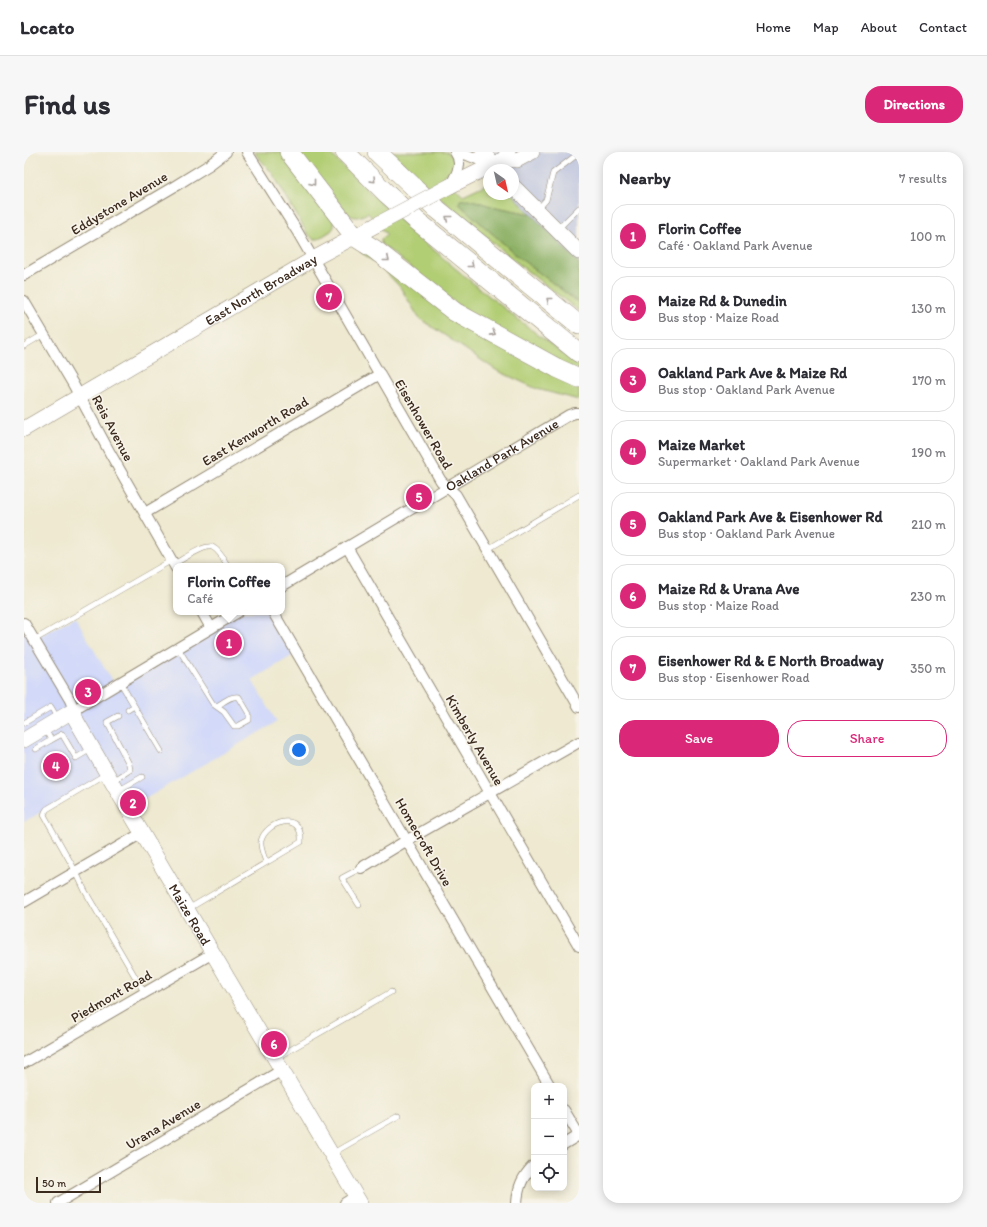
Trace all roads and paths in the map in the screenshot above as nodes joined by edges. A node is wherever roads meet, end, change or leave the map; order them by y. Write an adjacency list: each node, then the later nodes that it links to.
1 (226, 152): 20 (street, Eddystone Avenue)
2 (247, 152): 19 (street, Eisenhower Road)
3 (289, 152): 17 (highway, one-way to 17)
4 (345, 152): 25 (highway, one-way to 25)
5 (377, 152): 22 (highway, one-way to 5)
6 (455, 152): 12 (street)
7 (460, 152): 11 (street)
8 (483, 152): 11 (street)
9 (532, 152): 11 (street, East North Broadway)
10 (579, 153): 15 (lane)
11 (500, 161): 12 (street, East North Broadway)
12 (450, 186): 17 (street, East North Broadway, bridge)
13 (519, 192): 15 (street)
14 (579, 208): 16 (lane)
15 (537, 210): 16 (street)
16 (558, 230): 18 (street)
17 (355, 237): 19 (street, East North Broadway); 27 (highway, one-way to 27)
18 (579, 252)
19 (314, 259): 26 (street, Eisenhower Road); 28 (street, East North Broadway)
20 (24, 275)
21 (24, 302): 23 (street, Reis Avenue)
22 (579, 325)
23 (44, 334): 24 (lane); 28 (street, Reis Avenue)
24 (24, 346)
25 (579, 353)
26 (380, 374): 31 (street, Eisenhower Road); 33 (street, East Kenworth Road)
27 (579, 378)
28 (80, 396): 30 (street, East North Broadway); 33 (street, Reis Avenue)
29 (579, 413): 31 (street, Oakland Park Avenue)
30 (24, 429)
31 (448, 487): 34 (street, Oakland Park Avenue); 35 (street, Eisenhower Road)
32 (579, 495): 35 (lane)
33 (144, 513): 36 (street, Reis Avenue)
34 (347, 547): 40 (street, Oakland Park Avenue); 64 (street, Kimberly Avenue)
35 (488, 549): 51 (street, Eisenhower Road)
36 (173, 563)
37 (176, 563): 38 (lane)
38 (226, 563)
39 (173, 565): 46 (lane)
40 (285, 584)
41 (204, 615): 45 (street)
42 (233, 615): 45 (street)
43 (275, 615): 66 (street, Homecroft Drive)
44 (24, 623): 46 (street, Maize Road)
45 (211, 628): 47 (street)
46 (34, 640): 52 (street, Maize Road)
47 (178, 648): 48 (street); 50 (lane)
48 (120, 682): 49 (lane); 52 (street)
49 (134, 706): 53 (lane); 61 (lane)
50 (217, 706): 50 (lane)
51 (579, 707)
52 (74, 710): 55 (street); 60 (street, Maize Road)
53 (128, 710)
54 (118, 716): 63 (lane)
55 (58, 720): 56 (lane); 57 (street)
56 (24, 723)
57 (48, 734): 58 (street); 60 (lane)
58 (27, 742)
59 (579, 742): 64 (street)
60 (92, 748): 63 (street, Maize Road)
61 (161, 751)
62 (142, 777): 63 (lane)
63 (112, 782): 65 (street, Maize Road); 69 (lane)
64 (490, 794): 66 (street); 73 (street, Kimberly Avenue)
65 (142, 833): 69 (street); 72 (street, Maize Road)
66 (407, 840): 68 (street); 79 (street, Homecroft Drive)
67 (266, 862): 67 (lane); 72 (lane)
68 (361, 868): 71 (lane)
69 (76, 872): 70 (street); 75 (lane)
70 (24, 902)
71 (359, 905)
72 (187, 909): 74 (street, Maize Road)
73 (579, 946)
74 (213, 953): 75 (street, Piedmont Road); 78 (street, Maize Road)
75 (144, 992): 77 (street, Piedmont Road)
76 (391, 992): 78 (lane)
77 (24, 1063)
78 (279, 1064): 84 (street, Maize Road); 87 (street, Urana Avenue)
79 (548, 1083)
80 (567, 1115): 82 (street)
81 (398, 1116): 84 (lane)
82 (579, 1135): 83 (street)
83 (567, 1142)
84 (332, 1154): 86 (street, Maize Road)
85 (531, 1168): 88 (street)
86 (354, 1201)
87 (58, 1203)
88 (517, 1203)

